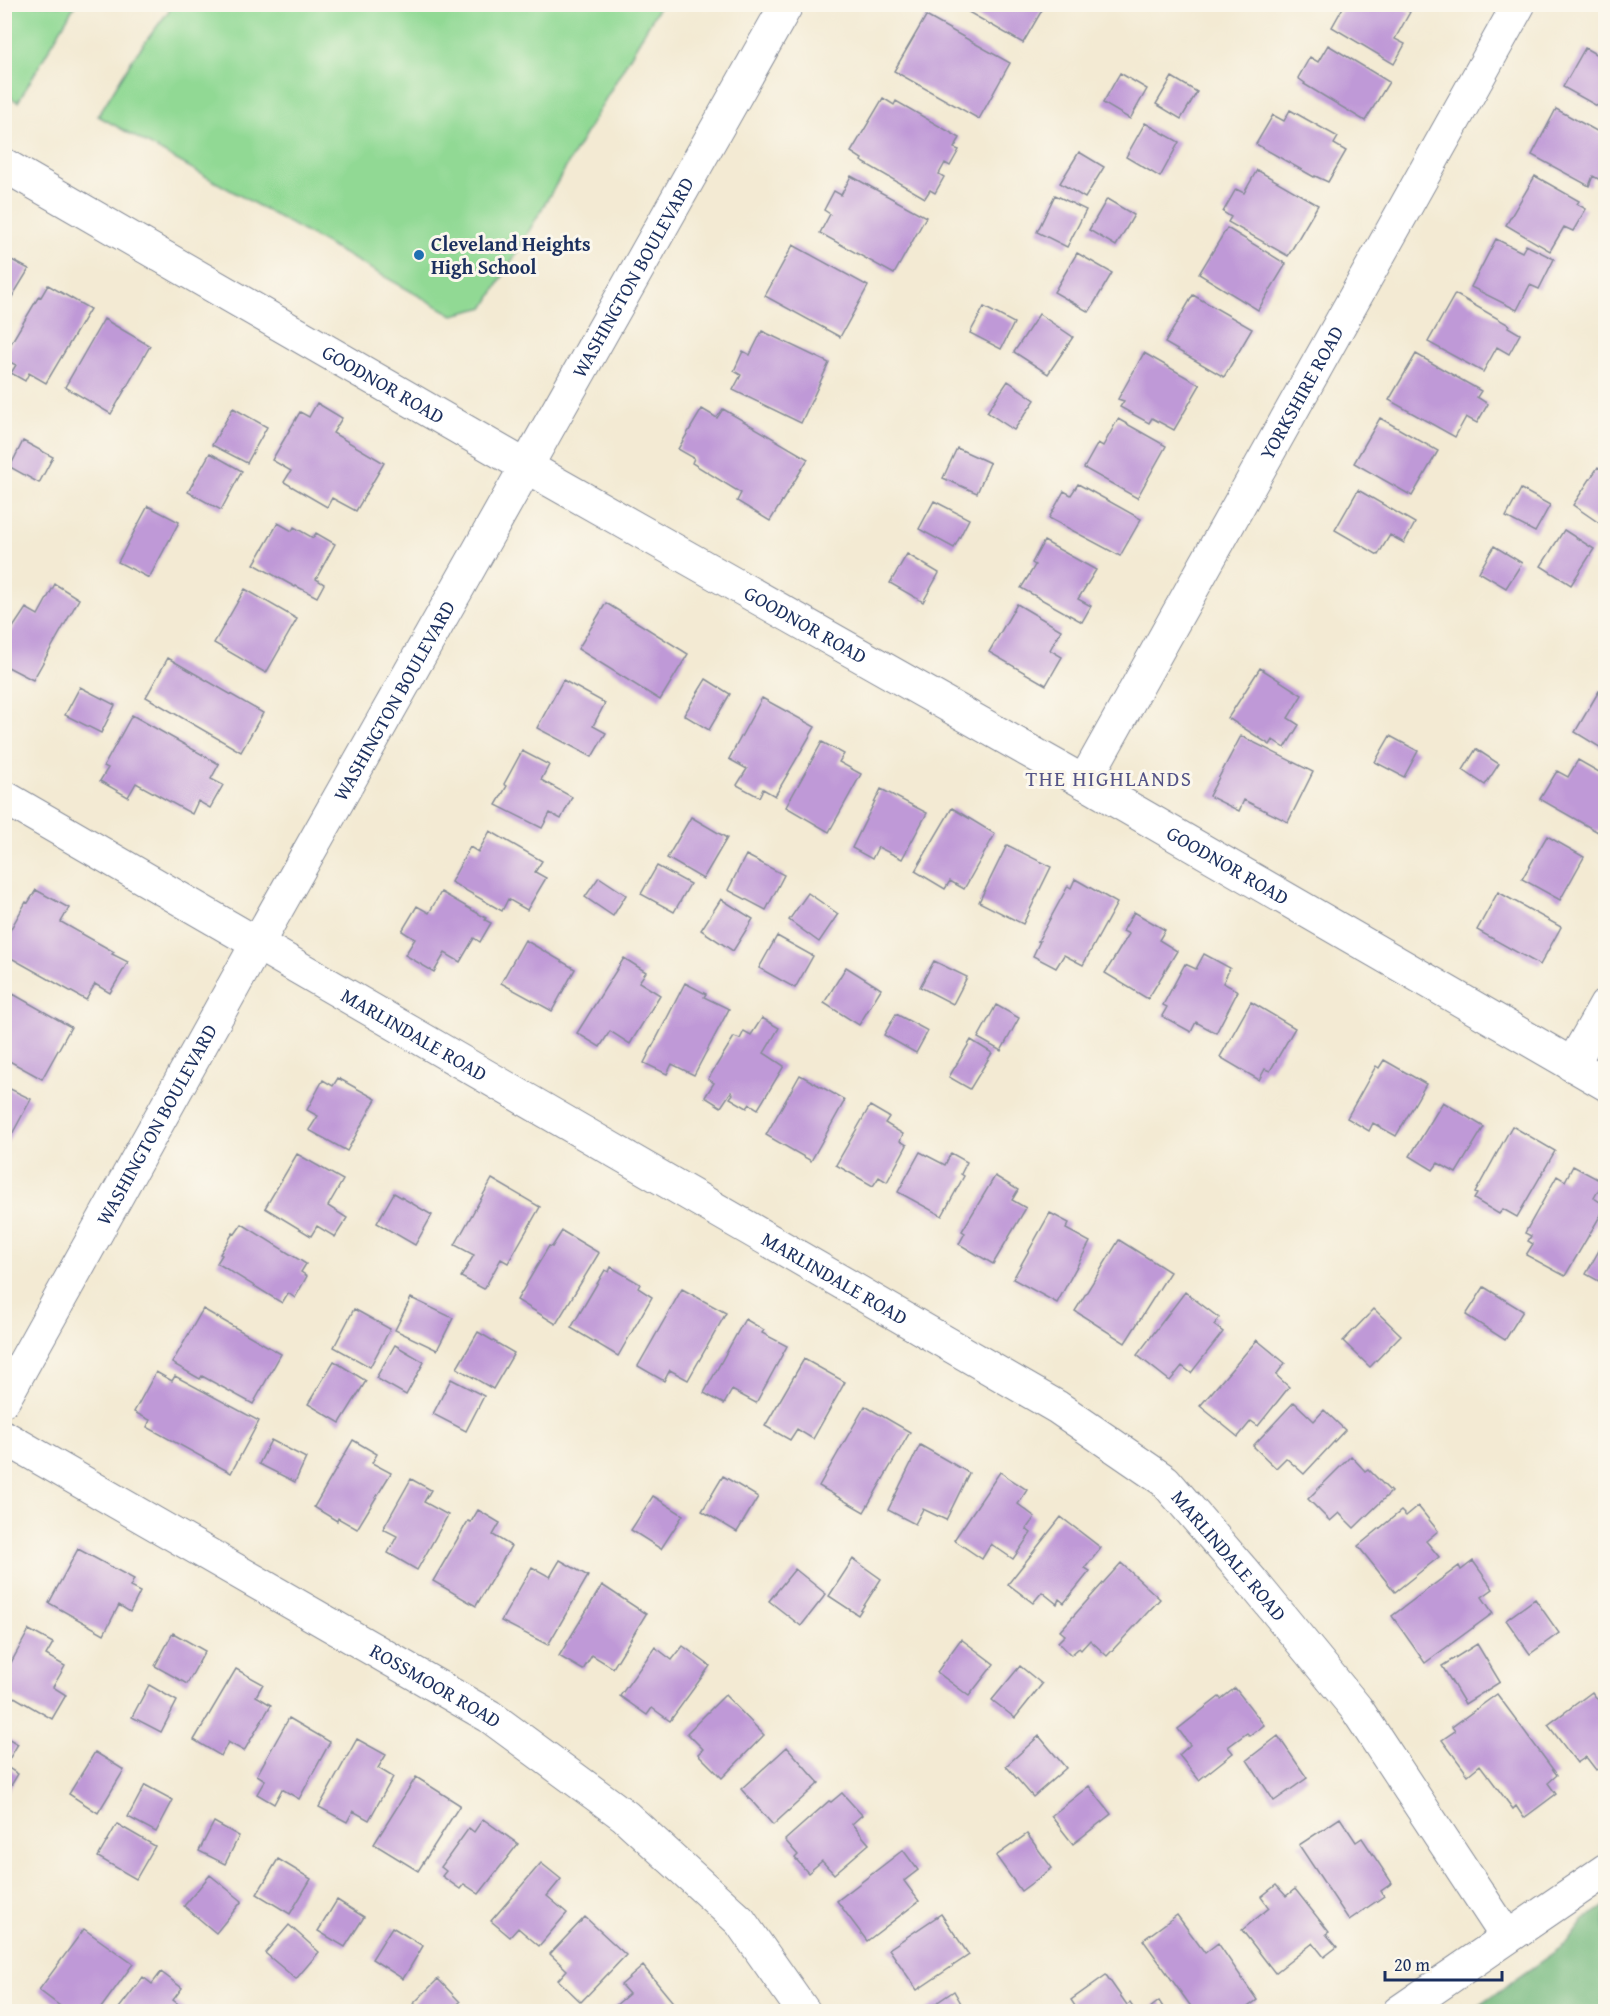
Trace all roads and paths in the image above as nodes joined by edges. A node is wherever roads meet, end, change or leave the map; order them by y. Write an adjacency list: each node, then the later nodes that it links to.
1 (787, 4): 4 (street, WASHINGTON BOULEVARD)
2 (1519, 4): 5 (street, YORKSHIRE ROAD)
3 (4, 165): 4 (street, GOODNOR ROAD)
4 (527, 467): 5 (street, GOODNOR ROAD); 7 (street, WASHINGTON BOULEVARD)
5 (1084, 782): 9 (street, GOODNOR ROAD)
6 (4, 797): 7 (street, MARLINDALE ROAD)
7 (257, 944): 11 (street, WASHINGTON BOULEVARD); 14 (street, MARLINDALE ROAD)
8 (1605, 1005): 9 (street)
9 (1572, 1065): 10 (street, GOODNOR ROAD)
10 (1605, 1084)
11 (4, 1399)
12 (4, 1437): 16 (street, ROSSMOOR ROAD)
13 (1605, 1870): 14 (street)
14 (1507, 1937): 17 (street)
15 (1478, 2006): 18 (path)
16 (804, 2012)
17 (1400, 2012)
18 (1482, 2012)

